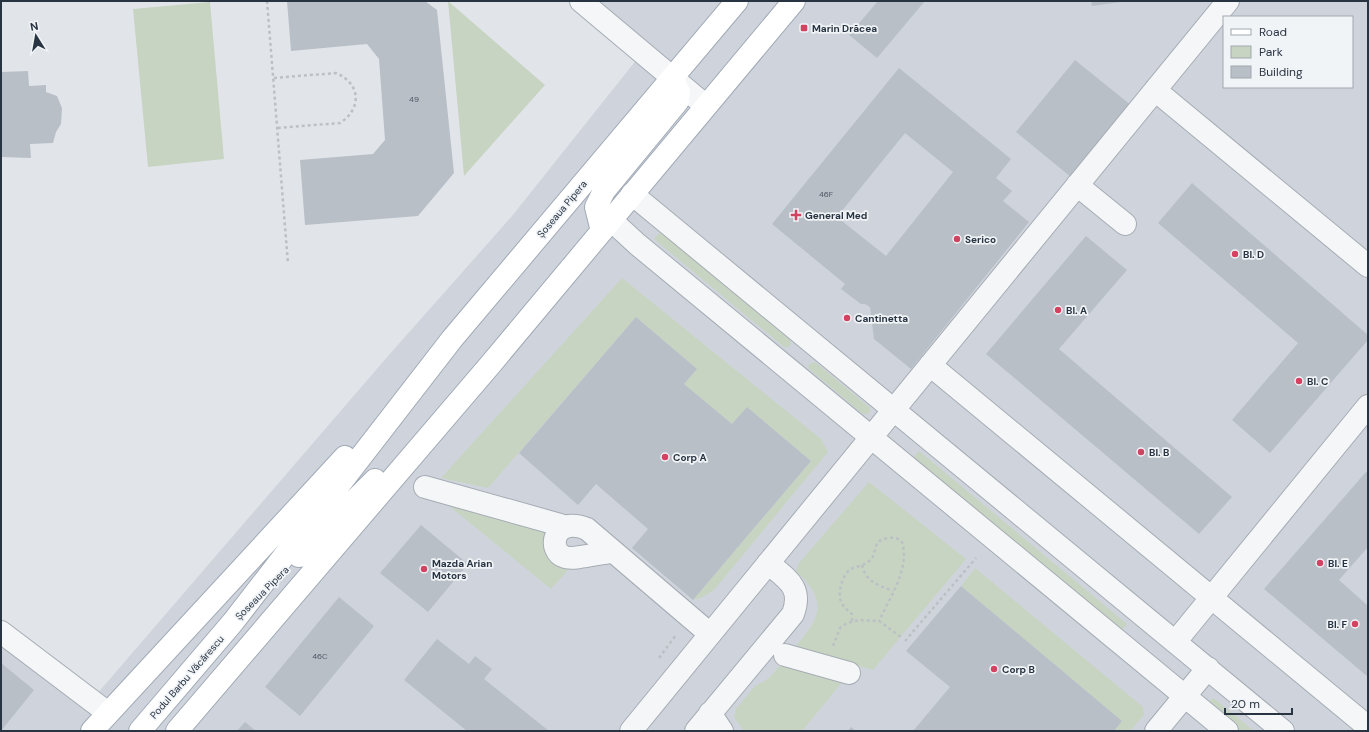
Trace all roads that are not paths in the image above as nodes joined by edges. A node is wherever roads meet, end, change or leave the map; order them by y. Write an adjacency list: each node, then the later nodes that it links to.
1 (581, 1): 5 (street)
2 (737, 1): 5 (main road, Șoseaua Pipera)
3 (794, 1): 7 (main road, Șoseaua Pipera)
4 (1228, 1): 6 (street)
5 (672, 78): 7 (street); 11 (main road); 13 (main road, Șoseaua Pipera)
6 (1155, 90): 8 (street); 12 (street)
7 (706, 106): 9 (main road, Șoseaua Pipera)
8 (1077, 185): 10 (street); 15 (street)
9 (632, 194): 11 (main road, Șoseaua Pipera); 16 (street)
10 (1125, 224)
11 (606, 225): 14 (main road, Șoseaua Pipera); 18 (street)
12 (1368, 266)
13 (452, 340): 24 (main road, Șoseaua Pipera); 32 (main road, Șoseaua Pipera)
14 (490, 365): 24 (main road, Șoseaua Pipera); 37 (main road, Șoseaua Pipera)
15 (930, 365): 16 (street); 23 (street)
16 (894, 410): 18 (street); 27 (street)
17 (1365, 417): 23 (street)
18 (871, 437): 22 (street); 31 (street)
19 (425, 487): 20 (street)
20 (564, 526): 21 (street); 21 (street)
21 (611, 552): 26 (street)
22 (768, 563): 26 (street); 33 (street)
23 (1212, 597): 27 (street); 34 (street)
24 (233, 622): 36 (main road, Podul Barbu Văcărescu)
25 (1, 632): 32 (street)
26 (710, 634): 38 (street)
27 (1176, 641): 29 (street)
28 (784, 655): 30 (street)
29 (1208, 668): 31 (street); 42 (street)
30 (849, 673)
31 (1185, 696): 40 (street); 41 (street)
32 (108, 713): 35 (main road, Șoseaua Pipera)
33 (716, 722): 39 (street)
34 (1368, 727)
35 (92, 731)
36 (140, 731)
37 (178, 731)
38 (631, 731)
39 (696, 731)
40 (1156, 731)
41 (1227, 731)
42 (1283, 731)

